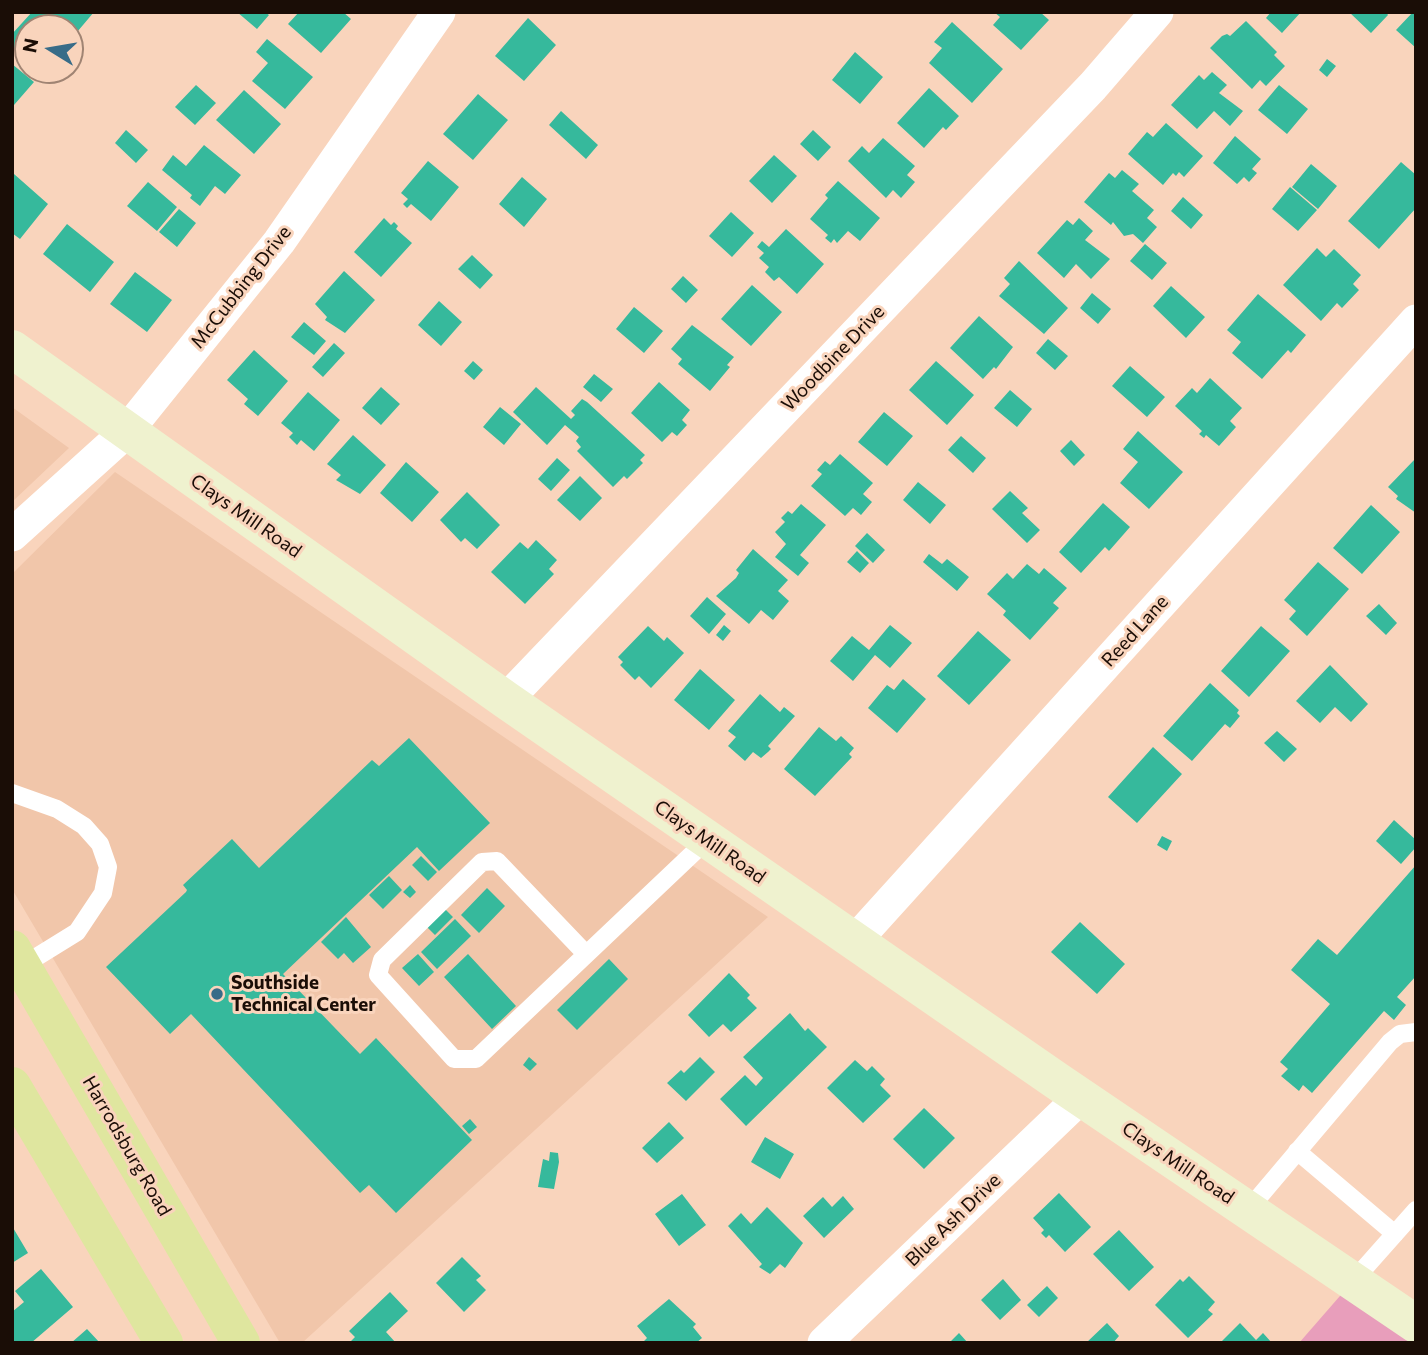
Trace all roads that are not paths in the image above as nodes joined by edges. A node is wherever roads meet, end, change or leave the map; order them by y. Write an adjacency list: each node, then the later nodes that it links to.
1 (439, 12): 5 (street, McCubbing Drive)
2 (1157, 12): 7 (street, Woodbine Drive)
3 (1416, 321): 10 (street, Reed Lane)
4 (12, 349): 5 (main road, Clays Mill Road)
5 (126, 432): 6 (street, McCubbing Drive); 7 (main road, Clays Mill Road)
6 (12, 535)
7 (506, 700): 9 (main road, Clays Mill Road)
8 (12, 793): 12 (lane)
9 (707, 839): 10 (main road, Clays Mill Road); 11 (lane)
10 (854, 942): 15 (main road, Clays Mill Road)
11 (586, 954): 11 (lane)
12 (16, 963): 23 (main road, Harrodsburg Road)
13 (1416, 1032): 16 (lane)
14 (12, 1086): 22 (main road)
15 (1081, 1097): 17 (main road, Clays Mill Road); 24 (street, Blue Ash Drive)
16 (1297, 1152): 17 (lane); 19 (lane)
17 (1248, 1210): 20 (main road, Clays Mill Road)
18 (1416, 1210): 19 (lane)
19 (1395, 1234): 20 (lane)
20 (1353, 1281): 21 (main road, Clays Mill Road)
21 (1416, 1324)
22 (164, 1343)
23 (241, 1343)
24 (824, 1343)

